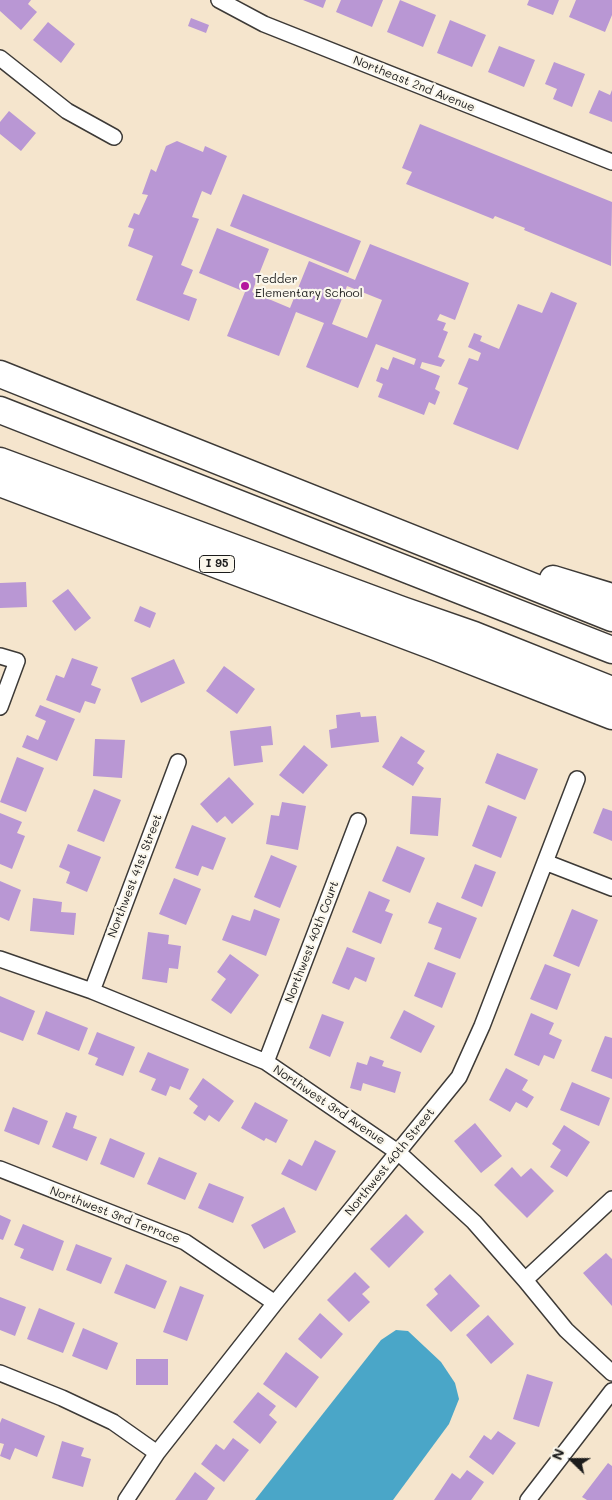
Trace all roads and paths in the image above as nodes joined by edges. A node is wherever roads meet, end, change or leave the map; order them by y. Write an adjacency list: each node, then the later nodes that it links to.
1 (219, 0): 4 (street, Northeast 2nd Avenue)
2 (0, 58): 3 (street)
3 (114, 137)
4 (612, 162)
5 (0, 374): 10 (highway)
6 (0, 410): 15 (highway)
7 (0, 444): 13 (highway)
8 (0, 461): 13 (highway)
9 (0, 483): 14 (highway, I 95)
10 (408, 537): 11 (highway); 12 (highway)
11 (612, 597)
12 (612, 618)
13 (474, 635): 17 (highway)
14 (433, 646): 19 (highway, I 95); 20 (highway)
15 (612, 650)
16 (0, 656): 18 (street)
17 (612, 690)
18 (0, 707)
19 (612, 716)
20 (612, 734)
21 (178, 762): 27 (street, Northwest 41st Street)
22 (576, 779): 24 (street, Northwest 40th Street)
23 (358, 821): 28 (street, Northwest 40th Court)
24 (546, 862): 25 (street); 29 (street, Northwest 40th Street)
25 (612, 888)
26 (0, 959): 27 (street, Northwest 3rd Avenue)
27 (92, 991): 28 (street, Northwest 3rd Avenue)
28 (266, 1062): 29 (street, Northwest 3rd Avenue)
29 (399, 1153): 32 (street, Northwest 3rd Avenue); 33 (street, Northwest 40th Street)
30 (0, 1169): 33 (street, Northwest 3rd Terrace)
31 (612, 1199): 32 (street)
32 (525, 1280): 35 (street, Northwest 3rd Avenue)
33 (276, 1303): 37 (street, Northwest 40th Street)
34 (0, 1373): 37 (street)
35 (612, 1374)
36 (612, 1391): 39 (street)
37 (157, 1453): 38 (street, Northwest 40th Street)
38 (126, 1500)
39 (528, 1500)

